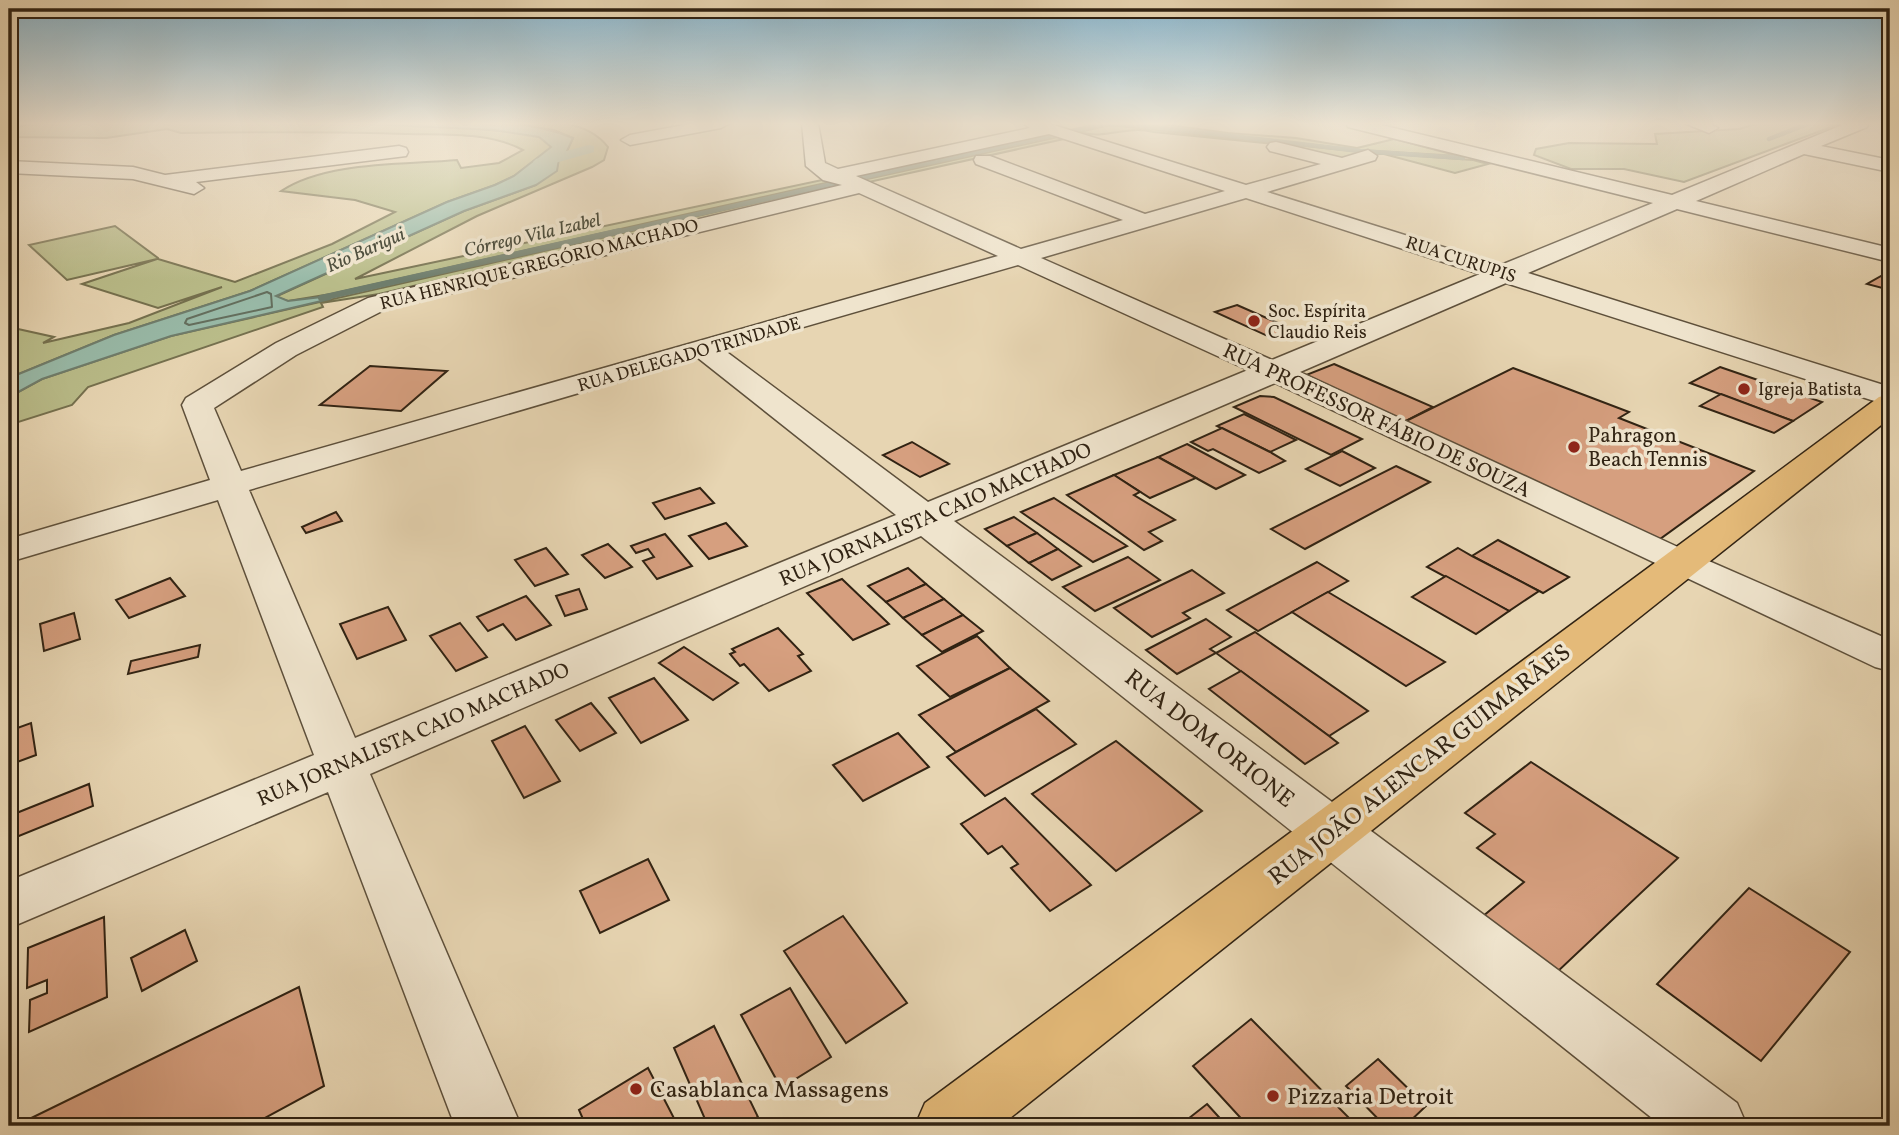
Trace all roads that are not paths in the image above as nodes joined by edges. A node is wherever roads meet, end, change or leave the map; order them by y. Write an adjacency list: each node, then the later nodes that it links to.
1 (141, 176): 10 (street)
2 (201, 176): 10 (street)
3 (839, 176): 11 (street)
4 (865, 176): 11 (street, RUA HENRIQUE GREGÓRIO MACHADO)
5 (1025, 176): 16 (street)
6 (1200, 176): 13 (street, RUA CURUPIS)
7 (1301, 176): 13 (street, RUA DELEGADO TRINDADE)
8 (1573, 176): 14 (street)
9 (1735, 176): 14 (street, RUA JORNALISTA CAIO MACHADO)
10 (168, 180): 12 (street)
11 (848, 180): 15 (street, RUA HENRIQUE GREGÓRIO MACHADO); 18 (street, RUA PROFESSOR FÁBIO DE SOUZA); 24 (street, RUA HENRIQUE GREGÓRIO MACHADO)
12 (205, 191)
13 (1248, 191): 16 (street, RUA DELEGADO TRINDADE); 19 (street, RUA CURUPIS)
14 (1675, 201): 17 (street); 19 (street, RUA JORNALISTA CAIO MACHADO)
15 (707, 202)
16 (1144, 221): 18 (street, RUA DELEGADO TRINDADE)
17 (1890, 255)
18 (1021, 257): 20 (street, RUA DELEGADO TRINDADE); 21 (street, RUA PROFESSOR FÁBIO DE SOUZA)
19 (1506, 273): 21 (street, RUA JORNALISTA CAIO MACHADO); 22 (street, RUA CURUPIS)
20 (706, 349): 24 (street, RUA DELEGADO TRINDADE); 25 (street, RUA DOM ORIONE)
21 (1274, 371): 25 (street, RUA JORNALISTA CAIO MACHADO); 27 (street, RUA PROFESSOR FÁBIO DE SOUZA)
22 (1890, 397)
23 (1890, 403): 27 (main road, RUA JOÃO ALENCAR GUIMARÃES)
24 (228, 485): 26 (street, RUA DELEGADO TRINDADE); 29 (street)
25 (925, 518): 29 (street, RUA JORNALISTA CAIO MACHADO); 30 (street, RUA DOM ORIONE)
26 (9, 551)
27 (1681, 562): 28 (street, RUA PROFESSOR FÁBIO DE SOUZA); 30 (main road, RUA JOÃO ALENCAR GUIMARÃES)
28 (1890, 657)
29 (341, 765): 31 (street, RUA JORNALISTA CAIO MACHADO); 32 (street)
30 (1332, 832): 33 (main road, RUA JOÃO ALENCAR GUIMARÃES); 34 (street, RUA DOM ORIONE)
31 (9, 905)
32 (488, 1126)
33 (948, 1126)
34 (1713, 1126)

